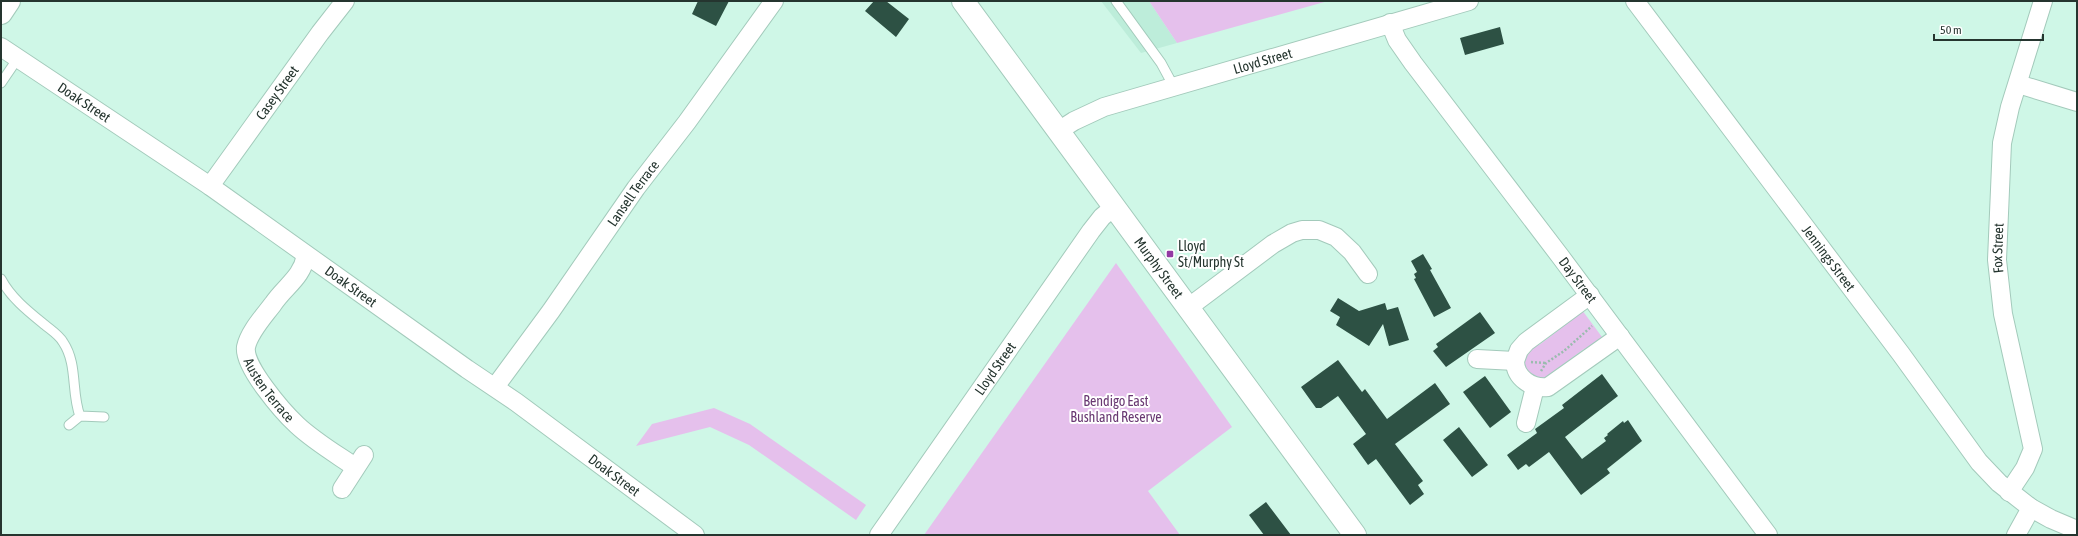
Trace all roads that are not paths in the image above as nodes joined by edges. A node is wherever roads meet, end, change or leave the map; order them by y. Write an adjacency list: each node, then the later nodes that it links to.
1 (9, 1): 9 (street)
2 (345, 1): 18 (street, Casey Street)
3 (774, 1): 28 (street, Lansell Terrace)
4 (963, 1): 17 (street, Murphy Street)
5 (1116, 1): 15 (lane)
6 (1469, 1): 10 (street, Lloyd Street)
7 (1635, 1): 35 (street, Jennings Street)
8 (2043, 1): 14 (street, Fox Street)
9 (1, 13)
10 (1390, 23): 15 (street, Lloyd Street); 23 (street, Day Street)
11 (1, 47): 12 (street, Doak Street)
12 (18, 58): 13 (lane); 18 (street, Doak Street)
13 (1, 83)
14 (2018, 84): 16 (street); 35 (street, Fox Street)
15 (1174, 87): 17 (street, Lloyd Street)
16 (2077, 102)
17 (1060, 130): 19 (street, Murphy Street)
18 (210, 186): 20 (street, Doak Street)
19 (1115, 206): 24 (street, Murphy Street); 39 (street, Lloyd Street)
20 (306, 255): 28 (street, Doak Street); 34 (street, Austen Terrace)
21 (1368, 274): 24 (street)
22 (1, 279): 30 (lane)
23 (1590, 295): 25 (street, Day Street); 27 (street)
24 (1189, 308): 40 (street, Murphy Street)
25 (1620, 336): 29 (street); 41 (street, Day Street)
26 (1478, 359): 27 (street)
27 (1514, 361): 29 (street)
28 (495, 387): 38 (street, Doak Street)
29 (1535, 387): 32 (street)
30 (80, 416): 31 (lane); 33 (lane)
31 (104, 417)
32 (1526, 423)
33 (69, 426)
34 (342, 489)
35 (2009, 492): 36 (street, Jennings Street)
36 (2032, 508): 37 (street, Jennings Street); 42 (street)
37 (2077, 530)
38 (695, 535)
39 (879, 535)
40 (1356, 535)
41 (1768, 535)
42 (2016, 535)

